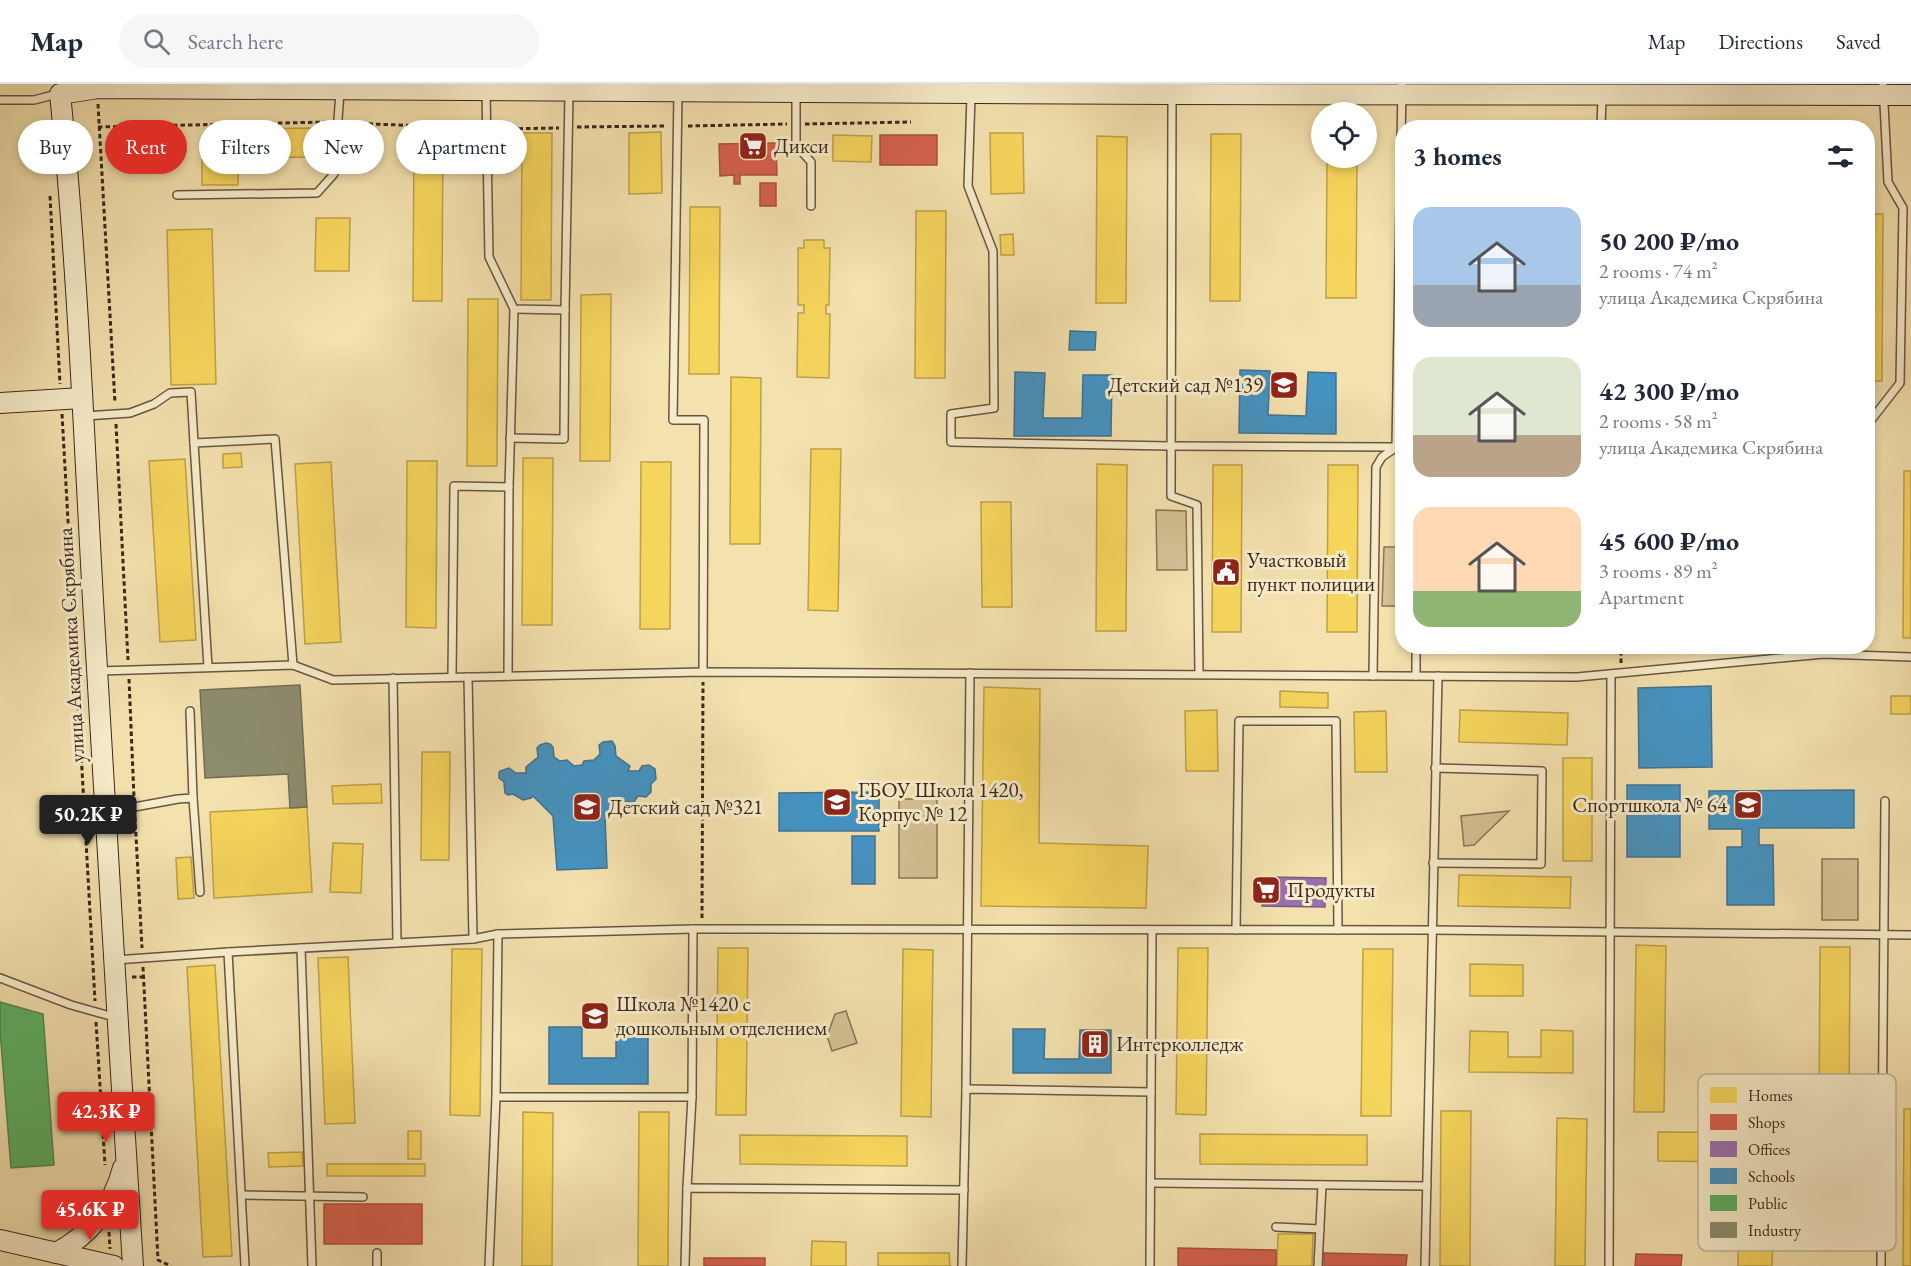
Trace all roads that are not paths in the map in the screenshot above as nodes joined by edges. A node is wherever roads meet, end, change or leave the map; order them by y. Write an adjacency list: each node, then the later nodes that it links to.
1 (289, 87): 6 (main road); 11 (main road)
2 (485, 88): 6 (main road); 7 (main road); 19 (lane)
3 (971, 88): 9 (main road); 12 (main road); 26 (lane)
4 (1402, 89): 10 (main road); 12 (main road); 15 (lane)
5 (1883, 89): 10 (main road); 13 (main road); 23 (lane)
6 (340, 90): 17 (lane)
7 (569, 91): 8 (main road); 20 (lane)
8 (678, 91): 9 (main road); 36 (lane)
9 (796, 91): 18 (lane)
10 (1598, 91): 16 (lane)
11 (60, 94): 14 (lane); 22 (main road, улица Академика Скрябина)
12 (1172, 94): 26 (lane)
13 (1911, 95)
14 (0, 100)
15 (1402, 120)
16 (1600, 120)
17 (177, 195)
18 (811, 206)
19 (514, 309): 20 (lane); 24 (lane)
20 (565, 310): 24 (lane)
21 (0, 404): 22 (main road)
22 (82, 407): 25 (lane); 35 (main road, улица Академика Скрябина)
23 (1875, 415)
24 (510, 438): 29 (lane)
25 (194, 442): 33 (lane); 34 (lane)
26 (1170, 446): 27 (lane); 38 (lane)
27 (1395, 448)
28 (1395, 450): 41 (lane)
29 (509, 487): 40 (lane); 44 (lane)
30 (1416, 654): 42 (lane)
31 (1864, 655): 32 (lane); 39 (lane)
32 (1911, 657)
33 (293, 665): 34 (lane); 46 (lane)
34 (208, 667): 35 (lane)
35 (97, 671): 51 (main road, улица Академика Скрябина)
36 (703, 672): 37 (lane); 40 (lane)
37 (970, 673): 38 (lane); 55 (lane)
38 (1199, 674): 41 (lane)
39 (1611, 674): 43 (lane); 61 (lane)
40 (508, 676): 45 (lane)
41 (1373, 676): 42 (lane)
42 (1416, 676): 43 (lane)
43 (1438, 676): 48 (lane)
44 (452, 677): 45 (lane); 46 (lane)
45 (468, 677): 64 (lane)
46 (393, 678): 65 (lane)
47 (190, 711): 49 (lane)
48 (1435, 768): 52 (lane); 52 (lane)
49 (193, 798): 51 (lane); 53 (lane)
50 (1885, 801): 62 (lane)
51 (105, 812): 68 (main road, улица Академика Скрябина)
52 (1433, 863): 59 (lane)
53 (200, 892)
54 (693, 929): 55 (lane); 60 (lane); 75 (lane)
55 (969, 930): 56 (lane); 72 (lane)
56 (1152, 930): 57 (lane); 73 (lane)
57 (1236, 930): 58 (lane); 58 (lane)
58 (1338, 930): 59 (lane)
59 (1431, 930): 61 (lane); 79 (lane)
60 (498, 934): 64 (lane); 74 (lane)
61 (1612, 934): 62 (lane); 102 (lane)
62 (1885, 935): 63 (lane); 71 (lane)
63 (1911, 936)
64 (473, 939): 65 (lane)
65 (398, 943): 66 (lane)
66 (301, 948): 67 (lane); 83 (lane)
67 (228, 952): 68 (lane); 82 (lane)
68 (114, 960): 70 (main road, улица Академика Скрябина)
69 (0, 978): 70 (lane)
70 (117, 1018): 76 (main road, улица Академика Скрябина)
71 (1883, 1074)
72 (966, 1089): 73 (lane); 81 (lane)
73 (1152, 1092): 77 (lane)
74 (496, 1097): 75 (lane); 96 (lane)
75 (692, 1097): 80 (lane)
76 (126, 1158): 89 (main road); 92 (main road, улица Академика Скрябина)
77 (1151, 1183): 78 (lane); 99 (lane)
78 (1322, 1185): 79 (lane); 86 (lane)
79 (1427, 1186): 101 (lane)
80 (687, 1188): 81 (lane); 97 (lane)
81 (964, 1190): 98 (lane)
82 (242, 1195): 83 (lane); 93 (lane)
83 (310, 1196): 84 (lane); 94 (lane)
84 (363, 1197)
85 (1276, 1227): 86 (lane)
86 (1320, 1229): 100 (lane)
87 (0, 1240): 89 (main road)
88 (1881, 1251): 103 (lane)
89 (56, 1253): 91 (main road)
90 (377, 1253): 95 (lane)
91 (112, 1266)
92 (133, 1266)
93 (245, 1266)
94 (312, 1266)
95 (377, 1266)
96 (489, 1266)
97 (685, 1266)
98 (962, 1266)
99 (1150, 1266)
100 (1318, 1266)
101 (1425, 1266)
102 (1610, 1266)
103 (1881, 1266)

